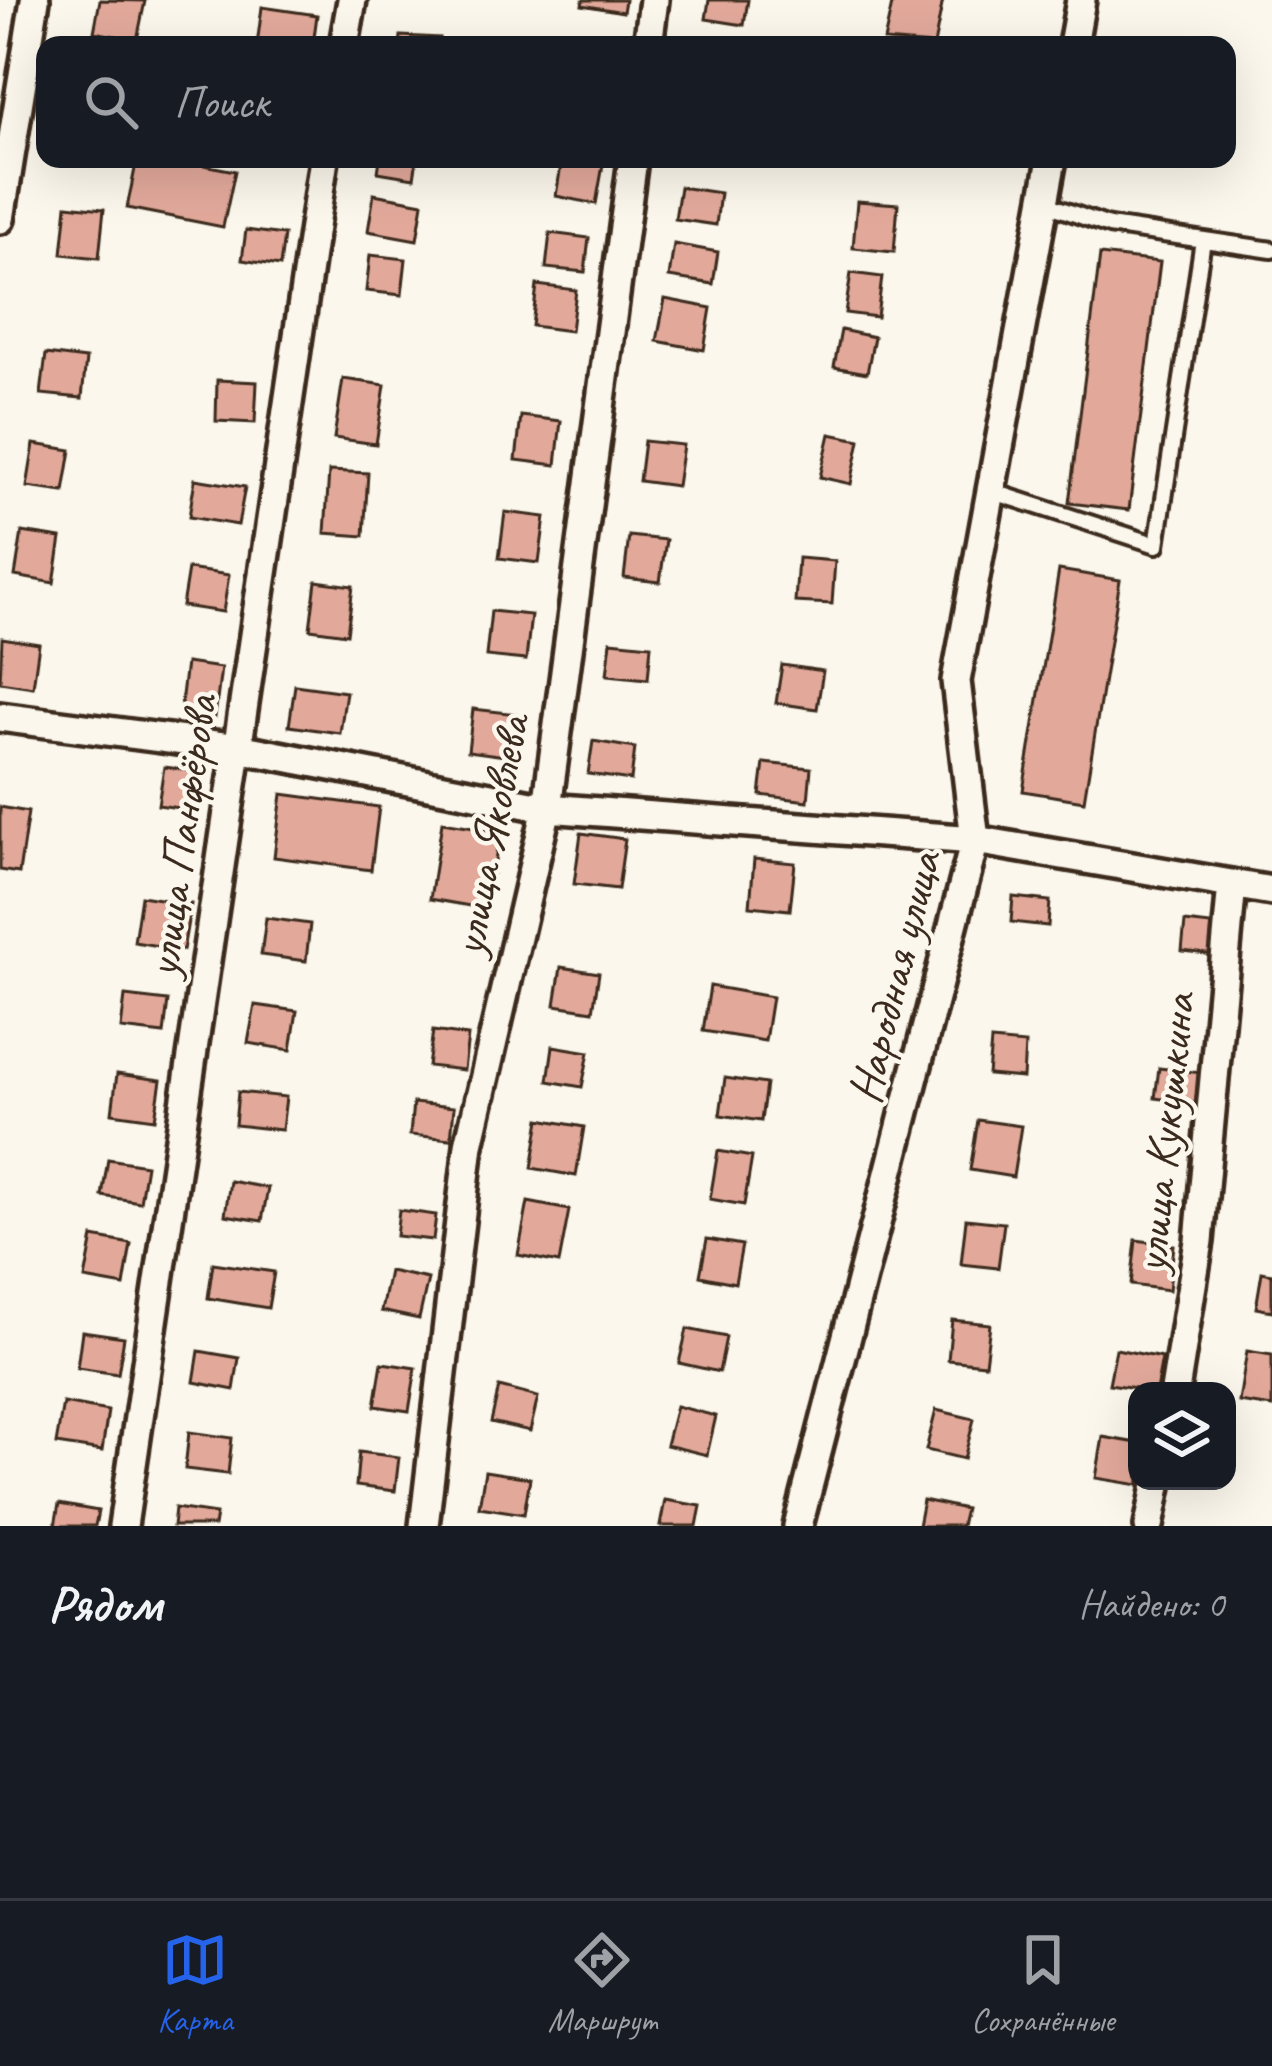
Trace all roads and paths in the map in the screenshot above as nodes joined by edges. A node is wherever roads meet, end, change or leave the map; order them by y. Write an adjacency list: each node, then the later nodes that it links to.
1 (34, 0): 12 (street)
2 (352, 0): 5 (street)
3 (654, 0): 6 (street)
4 (1082, 0): 7 (street)
5 (346, 36)
6 (649, 36)
7 (1075, 36)
8 (323, 168): 17 (street, улица Панфёрова)
9 (632, 168): 18 (street, улица Яковлева)
10 (1050, 168): 11 (street, Народная улица)
11 (1044, 203): 13 (lane); 15 (street, Народная улица)
12 (0, 219)
13 (1203, 240): 14 (lane); 15 (lane)
14 (1272, 250)
15 (991, 490): 19 (street, Народная улица)
16 (0, 717): 17 (street)
17 (238, 748): 18 (street); 24 (street, улица Панфёрова)
18 (547, 808): 19 (street); 25 (street, улица Яковлева)
19 (975, 840): 20 (street); 26 (street, Народная улица)
20 (1232, 884): 21 (street); 22 (street, улица Кукушкина)
21 (1272, 891)
22 (1176, 1382)
23 (1155, 1490): 27 (street)
24 (123, 1526)
25 (424, 1526)
26 (799, 1526)
27 (1149, 1526)

